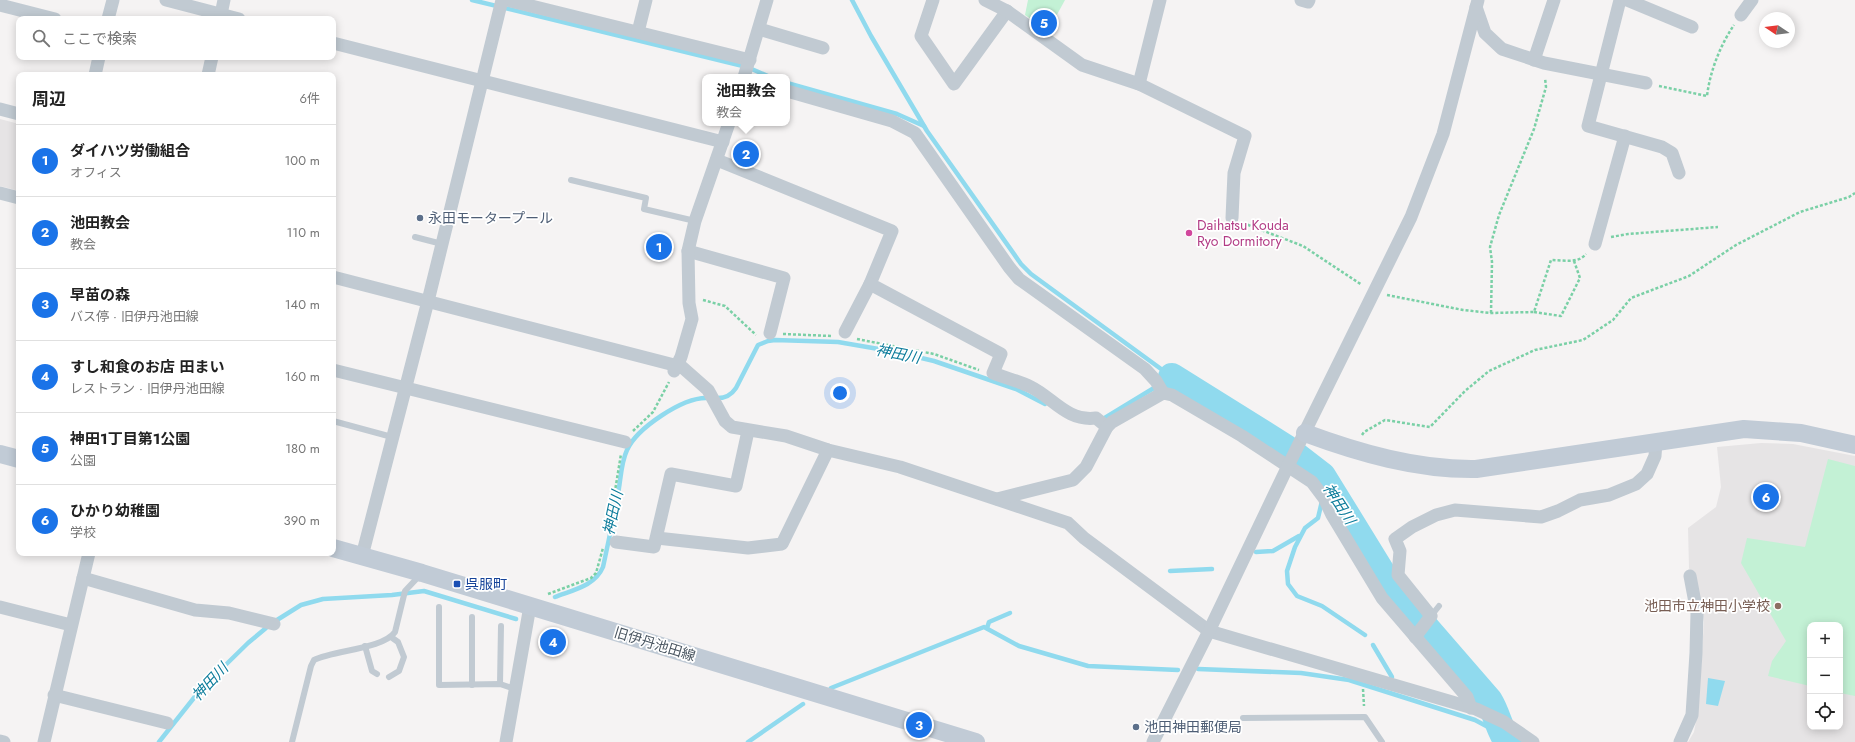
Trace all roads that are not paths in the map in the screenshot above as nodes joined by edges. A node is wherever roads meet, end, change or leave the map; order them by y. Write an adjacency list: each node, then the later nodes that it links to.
1 (113, 0): 22 (street)
2 (166, 0): 23 (street)
3 (224, 0): 24 (street)
4 (502, 0): 38 (street)
5 (507, 0): 27 (street)
6 (646, 0): 27 (street)
7 (767, 0): 26 (street)
8 (934, 0): 19 (street)
9 (985, 0): 19 (street)
10 (1160, 0): 40 (street)
11 (1301, 0): 12 (street)
12 (1308, 0)
13 (1554, 0): 33 (street)
14 (1620, 0): 36 (street)
15 (1626, 0): 25 (street)
16 (1752, 0): 20 (street)
17 (1477, 3): 33 (street); 71 (street)
18 (0, 5): 21 (street)
19 (1007, 11): 40 (street)
20 (1741, 15)
21 (43, 16)
22 (109, 16)
23 (217, 16)
24 (220, 16)
25 (1692, 27)
26 (759, 29): 29 (street); 32 (street)
27 (638, 32): 32 (street)
28 (336, 44): 38 (street)
29 (823, 48)
30 (98, 60): 34 (street)
31 (211, 60): 35 (street)
32 (750, 60): 37 (street)
33 (1539, 61): 36 (street)
34 (96, 72)
35 (209, 72)
36 (1602, 73): 39 (street); 45 (street)
37 (745, 74)
38 (483, 81): 46 (street); 55 (street)
39 (1646, 83)
40 (1139, 84): 52 (street)
41 (790, 91): 66 (street)
42 (0, 109): 43 (street)
43 (16, 113)
44 (728, 126): 46 (street)
45 (1624, 136): 48 (street); 56 (street)
46 (723, 142): 47 (street)
47 (717, 160): 53 (street); 59 (street)
48 (1678, 173)
49 (571, 180): 53 (lane)
50 (0, 193): 51 (street)
51 (16, 197)
52 (1232, 218)
53 (695, 221): 57 (street)
54 (414, 237): 55 (lane)
55 (442, 244): 60 (street)
56 (1595, 244)
57 (688, 251): 62 (street); 63 (street)
58 (336, 278): 60 (street)
59 (870, 284): 61 (street); 68 (street)
60 (428, 301): 63 (street); 65 (street)
61 (845, 332)
62 (770, 334)
63 (676, 368): 69 (street)
64 (336, 371): 65 (street)
65 (405, 387): 70 (street); 72 (street)
66 (1160, 387): 68 (street); 78 (street)
67 (336, 422): 70 (lane)
68 (1107, 427): 79 (street)
69 (748, 431): 75 (street); 80 (street)
70 (392, 437): 84 (street)
71 (1302, 437): 73 (street); 78 (street)
72 (625, 442)
73 (1656, 442): 74 (street); 96 (street)
74 (1855, 445)
75 (828, 450): 79 (street); 80 (street)
76 (0, 454): 77 (street)
77 (16, 458)
78 (1289, 464): 95 (street); 96 (street)
79 (997, 499): 95 (street)
80 (656, 538): 81 (street)
81 (608, 540)
82 (336, 549): 84 (street, 旧伊丹池田線)
83 (88, 556): 86 (street)
84 (362, 556): 87 (street, 旧伊丹池田線)
85 (1690, 576): 117 (street)
86 (83, 578): 92 (street); 93 (street)
87 (417, 578): 88 (street, 旧伊丹池田線); 97 (lane)
88 (530, 606): 103 (street); 113 (street, 旧伊丹池田線)
89 (0, 607): 93 (street)
90 (439, 607): 102 (lane)
91 (472, 617): 102 (lane)
92 (274, 624)
93 (71, 625): 104 (street)
94 (501, 626): 101 (lane)
95 (1209, 631): 105 (street); 114 (street)
96 (1417, 635): 105 (street)
97 (391, 637): 98 (lane); 100 (lane)
98 (365, 646): 99 (lane); 111 (lane)
99 (376, 674)
100 (389, 677)
101 (500, 684): 102 (lane); 103 (lane)
102 (472, 685)
103 (517, 689): 112 (street)
104 (54, 695): 107 (street); 110 (street)
105 (1471, 708): 116 (street)
106 (1244, 718): 115 (lane)
107 (167, 723)
108 (0, 741): 109 (street)
109 (4, 742)
110 (44, 742)
111 (292, 742)
112 (506, 742)
113 (976, 742)
114 (1153, 742)
115 (1382, 742)
116 (1533, 742)
117 (1680, 742)

